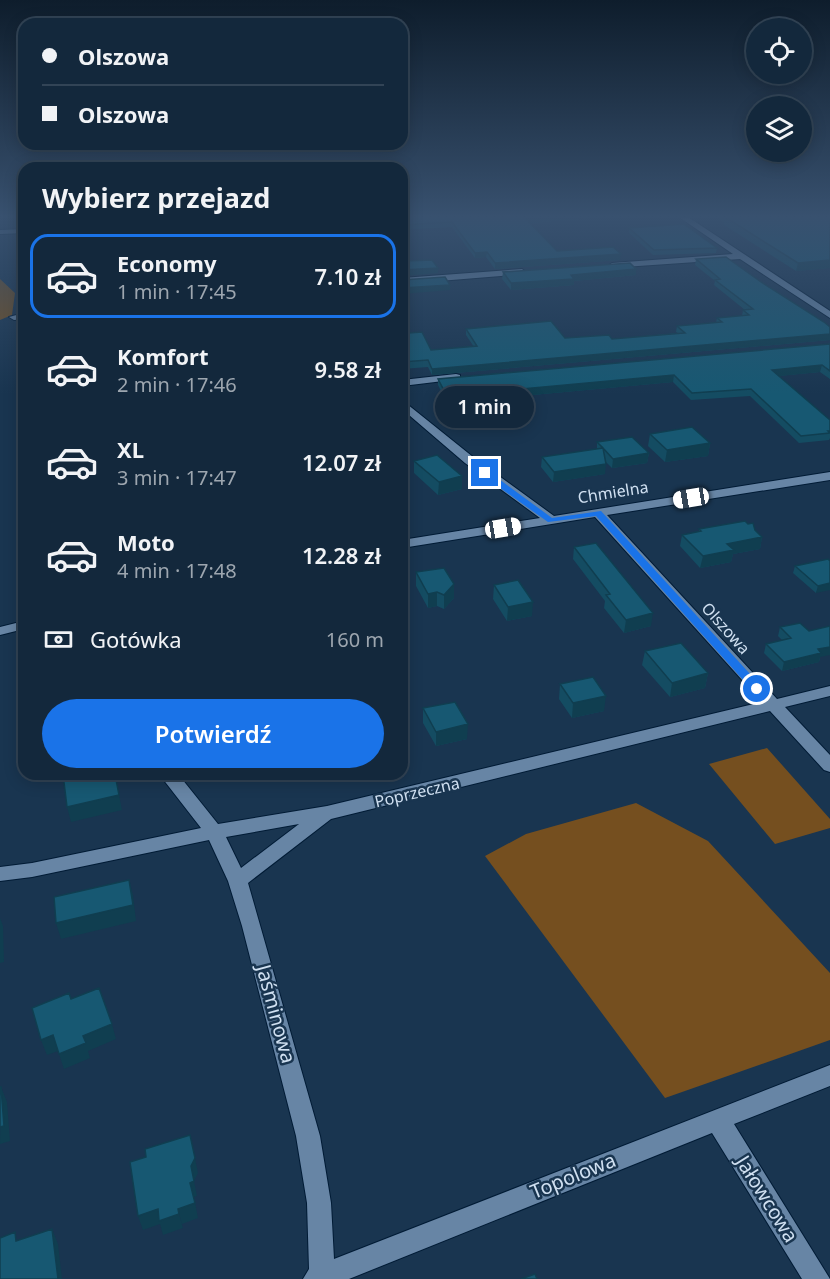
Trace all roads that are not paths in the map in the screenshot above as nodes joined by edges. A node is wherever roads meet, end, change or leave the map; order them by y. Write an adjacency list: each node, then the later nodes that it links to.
1 (492, 275): 3 (street)
2 (771, 275): 4 (street)
3 (408, 281)
4 (830, 315)
5 (464, 377): 6 (street)
6 (408, 382)
7 (408, 408): 10 (street)
8 (830, 476): 9 (street, Chmielna)
9 (598, 513): 10 (street, Chmielna); 15 (street, Olszowa)
10 (551, 520): 11 (street, Chmielna)
11 (408, 543)
12 (18, 626): 13 (street)
13 (0, 631)
14 (830, 691): 15 (street, Poprzeczna)
15 (773, 706): 16 (street, Olszowa); 18 (street, Poprzeczna)
16 (830, 766)
17 (173, 780): 19 (street, Jaśminowa)
18 (327, 813): 19 (street, Poprzeczna); 21 (street)
19 (214, 832): 20 (street, Poprzeczna); 21 (street, Jaśminowa)
20 (0, 874)
21 (238, 880): 24 (street, Jaśminowa)
22 (830, 1075): 23 (street, Topolowa)
23 (717, 1119): 24 (street, Topolowa); 25 (street, Jałowcowa)
24 (320, 1278)
25 (817, 1279)

